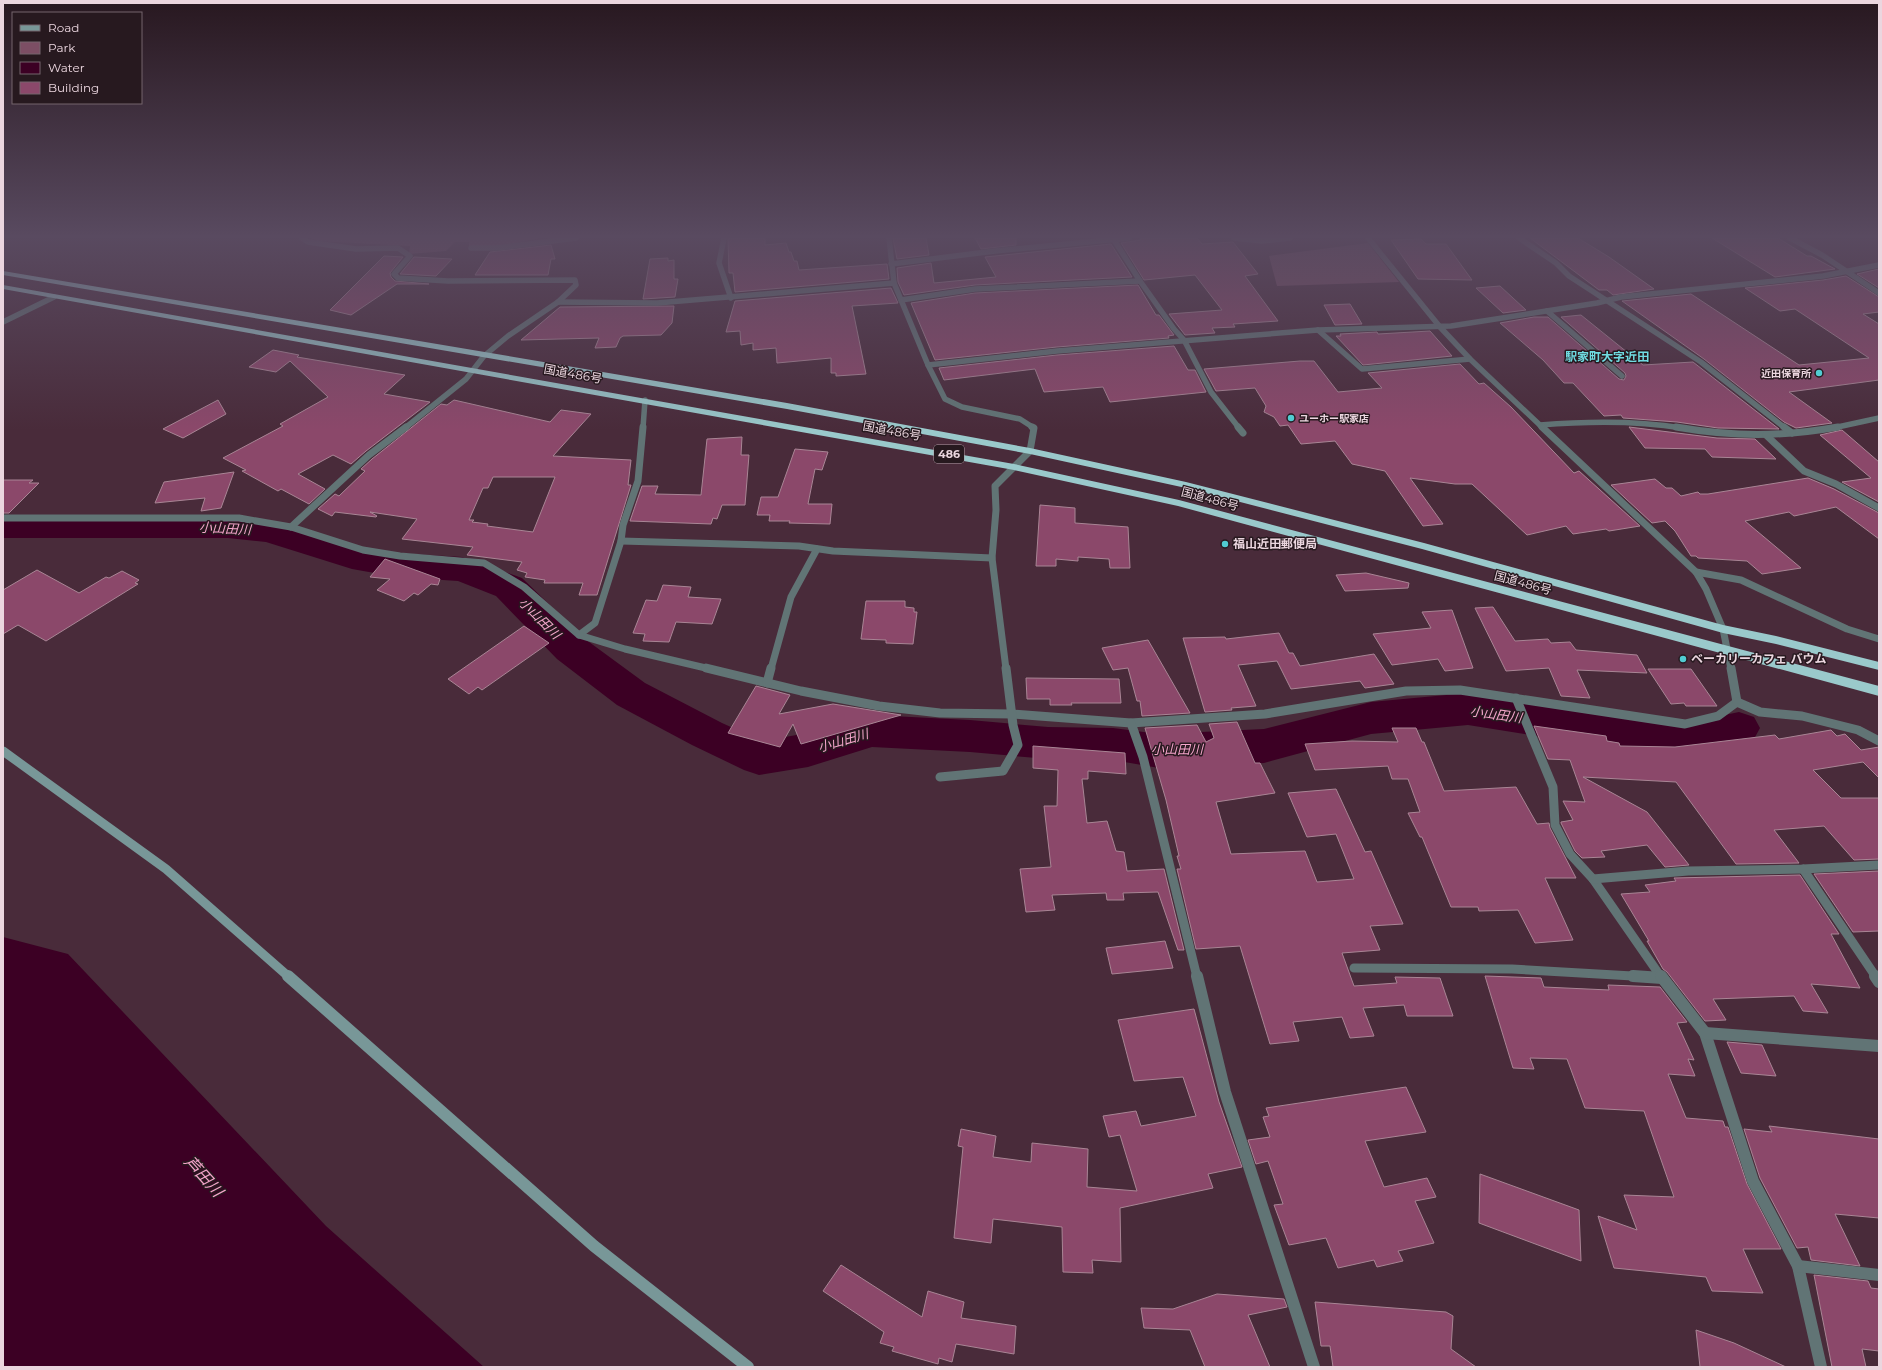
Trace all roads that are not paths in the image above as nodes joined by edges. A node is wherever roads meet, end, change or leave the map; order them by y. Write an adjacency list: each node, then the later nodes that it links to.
1 (42, 302): 12 (street)
2 (88, 302): 19 (highway, 国道486号 / 486)
3 (171, 302): 16 (highway, 国道486号 / 486)
4 (558, 302): 5 (street); 16 (street)
5 (658, 302)
6 (902, 302): 18 (street)
7 (1155, 302): 15 (street)
8 (1420, 302): 13 (street)
9 (1597, 302): 11 (street)
10 (1611, 302): 25 (street)
11 (1547, 311): 13 (street); 20 (street)
12 (3, 322)
13 (1440, 327): 14 (street); 17 (street)
14 (1318, 330): 15 (street); 17 (street)
15 (1184, 340): 18 (street); 24 (street)
16 (484, 356): 19 (street); 27 (highway, 国道486号 / 486)
17 (1470, 359): 23 (street)
18 (928, 365): 27 (street)
19 (474, 370): 21 (highway, 国道486号 / 486); 31 (street)
20 (1622, 376)
21 (645, 400): 28 (highway, 国道486号 / 486); 32 (street)
22 (1879, 418): 25 (street)
23 (1540, 425): 26 (street); 35 (street)
24 (1242, 433)
25 (1792, 433): 26 (street)
26 (1766, 434): 29 (street)
27 (1030, 451): 28 (street); 36 (highway, 国道486号 / 486)
28 (1014, 467): 34 (street); 39 (highway, 国道486号 / 486)
29 (1879, 508)
30 (3, 518): 31 (street)
31 (291, 527): 37 (street)
32 (621, 541): 33 (street); 37 (street)
33 (817, 549): 34 (street); 41 (street)
34 (992, 558): 45 (street)
35 (1696, 572): 36 (street); 38 (street)
36 (1723, 629): 39 (street); 40 (highway, 国道486号 / 486)
37 (579, 635): 41 (street)
38 (1879, 639)
39 (1727, 651): 42 (highway, 国道486号 / 486); 44 (street)
40 (1879, 666)
41 (767, 683): 45 (street)
42 (1879, 691)
43 (1517, 702): 44 (street); 46 (street); 52 (street)
44 (1737, 702): 47 (street)
45 (1012, 714): 46 (street); 49 (street)
46 (1131, 723): 61 (street)
47 (1879, 742)
48 (3, 751): 60 (street)
49 (940, 777)
50 (1879, 865): 51 (street)
51 (1803, 869): 52 (street); 55 (street)
52 (1593, 879): 54 (street)
53 (1354, 968): 54 (street)
54 (1662, 978): 56 (street)
55 (1879, 982)
56 (1705, 1033): 57 (street); 58 (street)
57 (1879, 1046)
58 (1798, 1266): 59 (street); 62 (street)
59 (1879, 1275)
60 (748, 1367)
61 (1314, 1367)
62 (1821, 1367)

